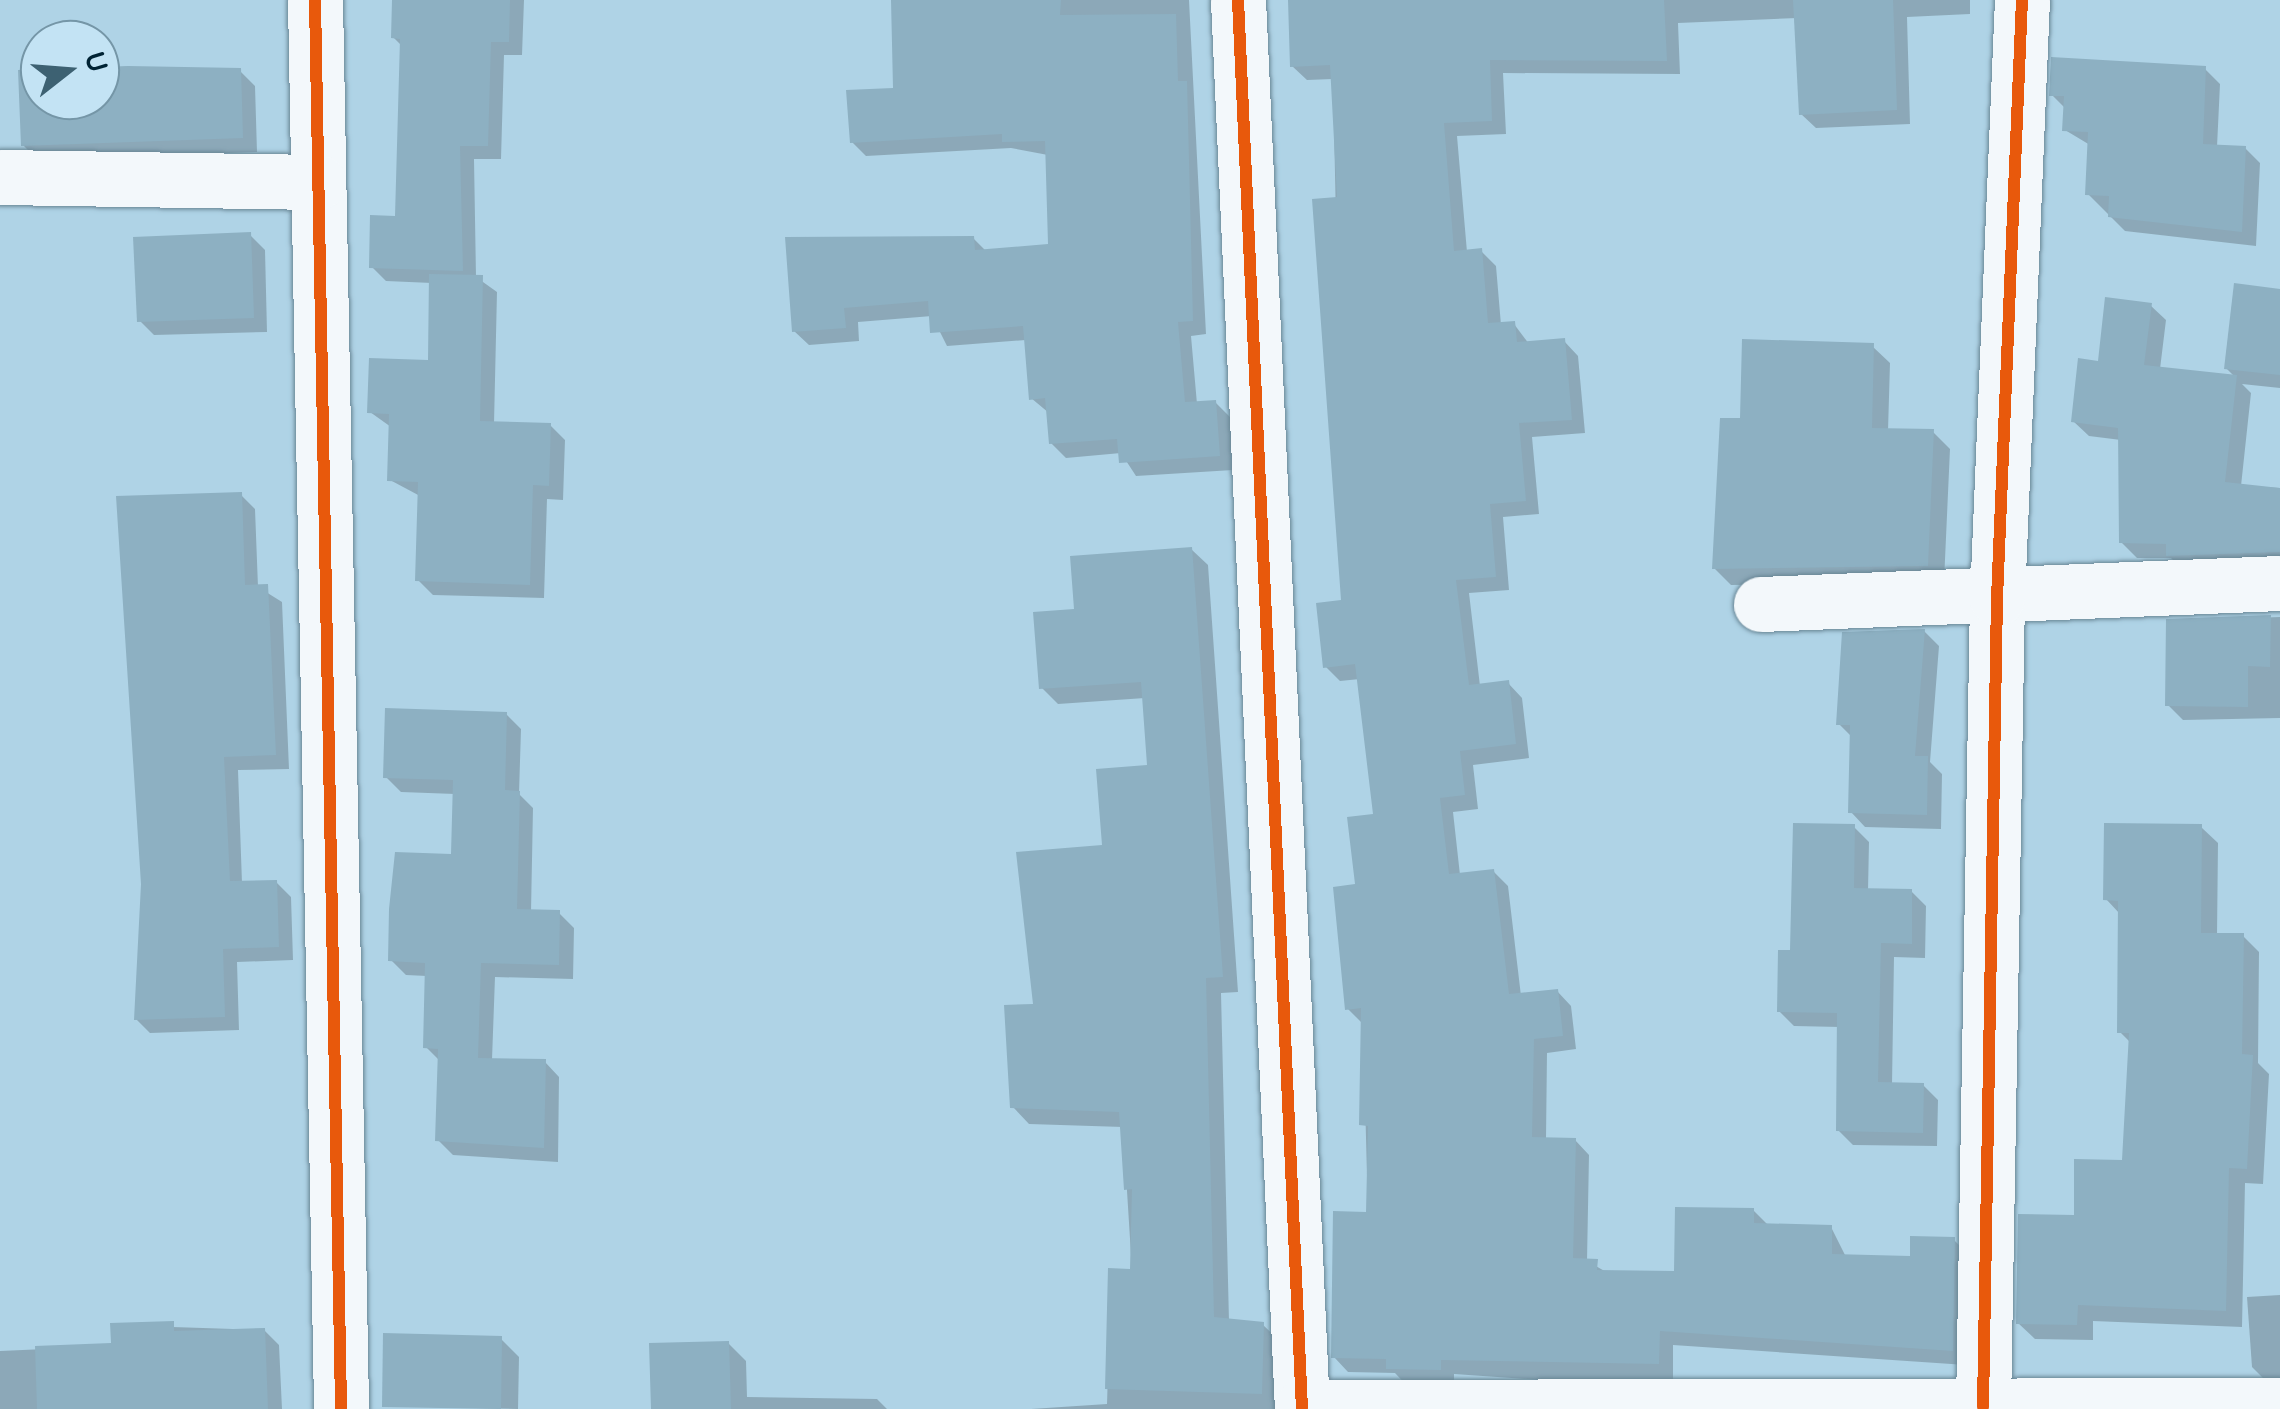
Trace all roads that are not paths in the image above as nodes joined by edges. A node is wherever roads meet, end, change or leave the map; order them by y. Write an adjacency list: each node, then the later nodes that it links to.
1 (315, 0): 5 (street)
2 (1238, 0): 11 (street)
3 (2022, 0): 7 (street)
4 (0, 178): 5 (street)
5 (318, 182): 12 (street)
6 (2280, 583): 7 (street)
7 (1996, 598): 8 (street); 10 (street)
8 (1761, 604)
9 (2280, 1406): 10 (street)
10 (1983, 1407): 11 (street)
11 (1302, 1408)
12 (341, 1409)

